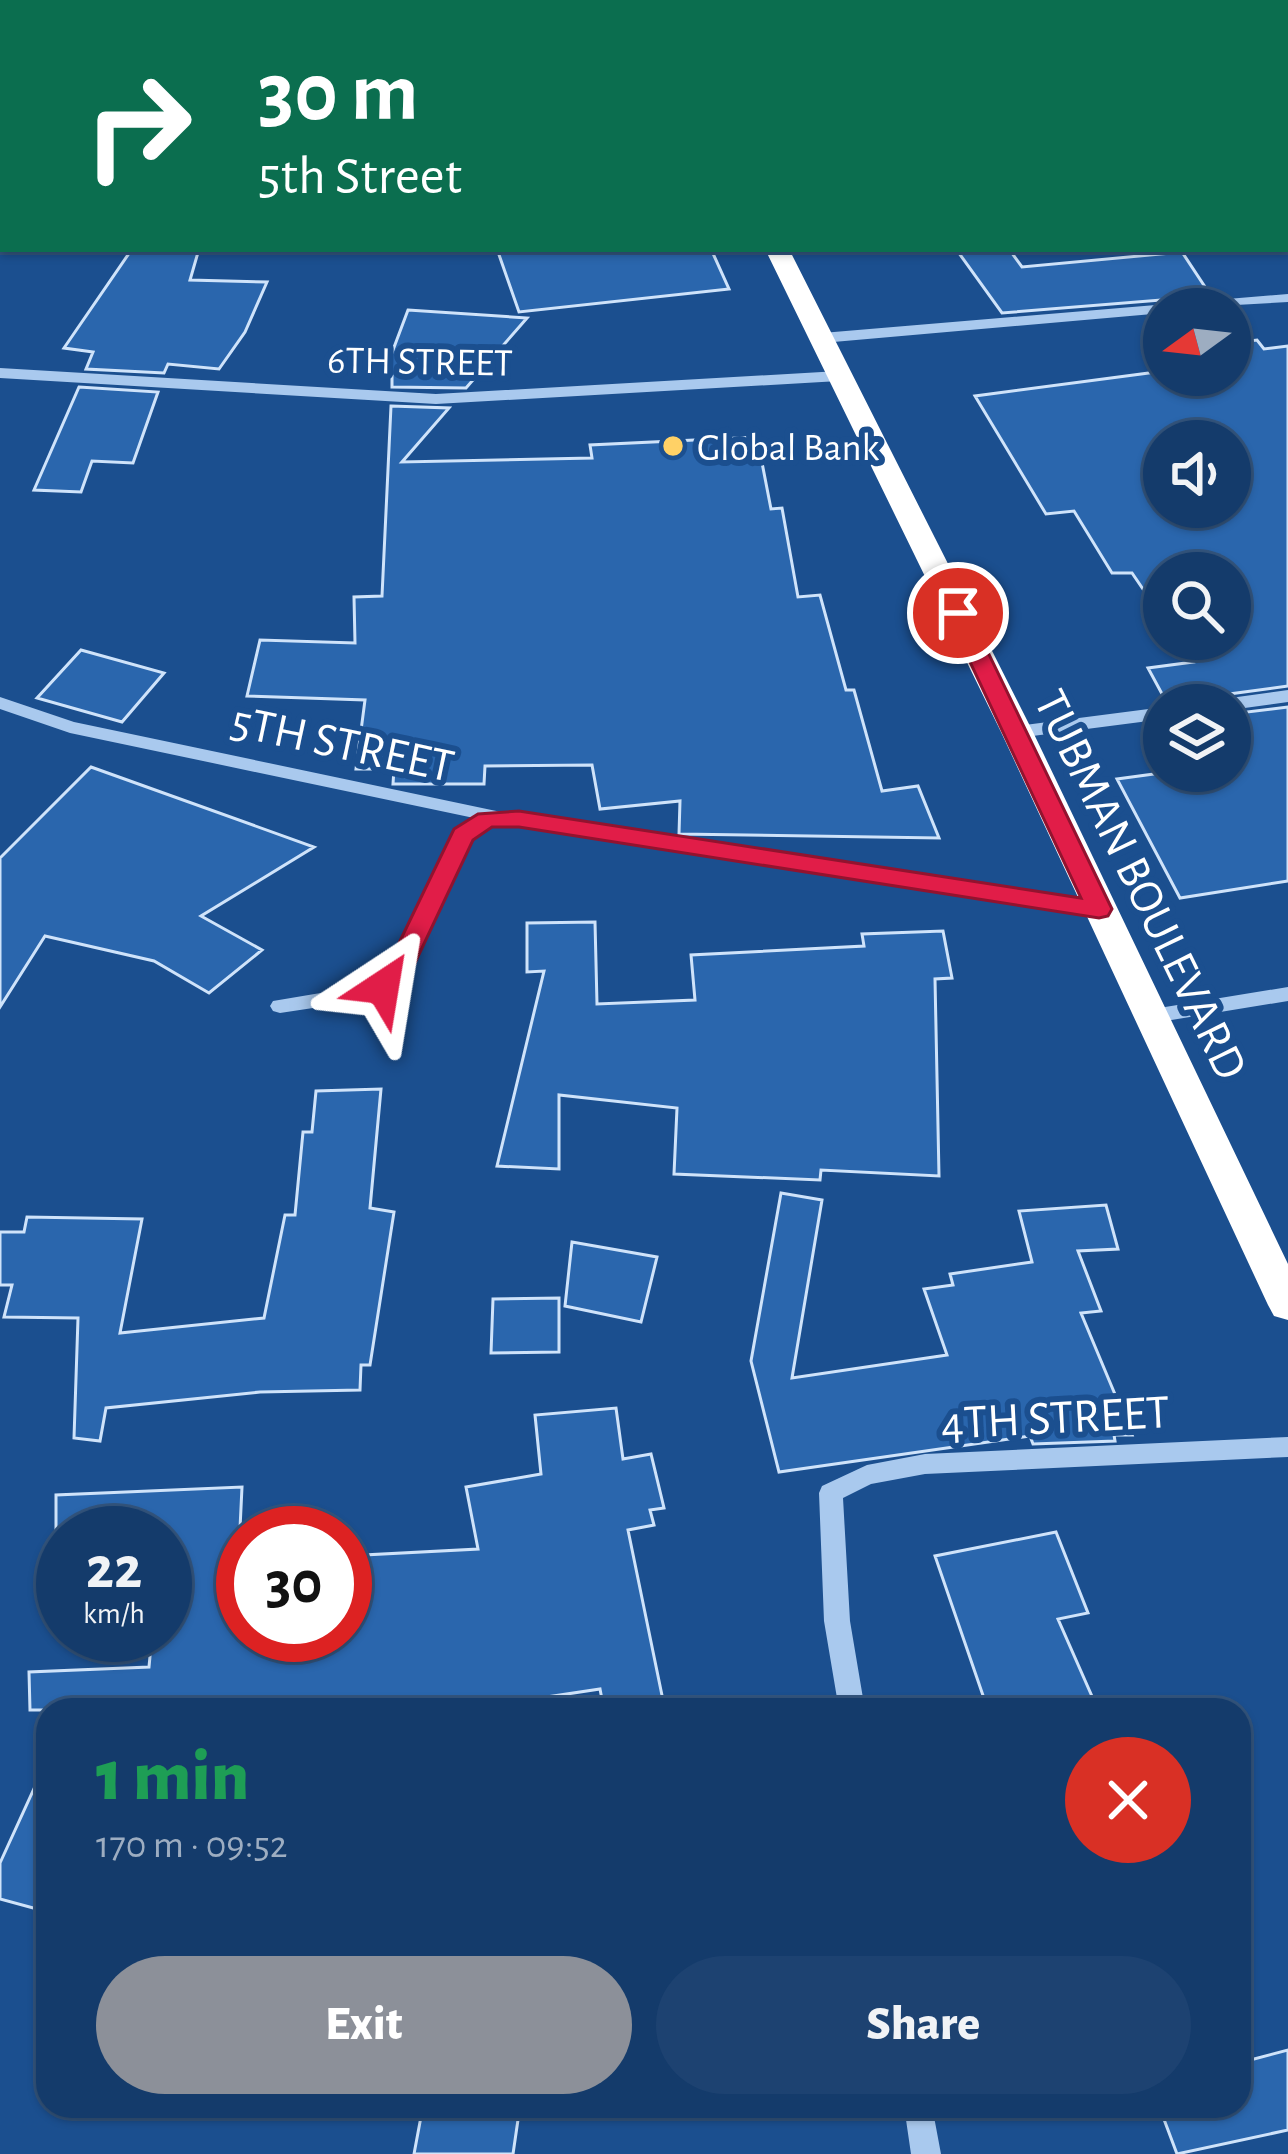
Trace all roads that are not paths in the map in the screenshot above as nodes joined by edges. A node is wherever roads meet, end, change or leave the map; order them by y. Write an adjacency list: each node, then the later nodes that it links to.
1 (778, 252): 3 (highway, TUBMAN BOULEVARD)
2 (1288, 298): 3 (street)
3 (821, 338): 5 (highway, TUBMAN BOULEVARD)
4 (0, 373): 5 (street, 6TH STREET)
5 (839, 376): 10 (highway, TUBMAN BOULEVARD)
6 (1288, 696): 7 (street)
7 (1251, 701)
8 (0, 703): 11 (street, 5TH STREET)
9 (1143, 716): 10 (street)
10 (1017, 732): 12 (highway, TUBMAN BOULEVARD)
11 (501, 818): 12 (street, 5TH STREET); 14 (street)
12 (1099, 909): 15 (highway, TUBMAN BOULEVARD)
13 (1288, 994): 15 (street)
14 (280, 1006)
15 (1153, 1016): 16 (highway, TUBMAN BOULEVARD)
16 (1288, 1305)
17 (1288, 1447): 18 (street, 4TH STREET)
18 (849, 1698)
19 (920, 2118): 20 (street)
20 (926, 2154)

